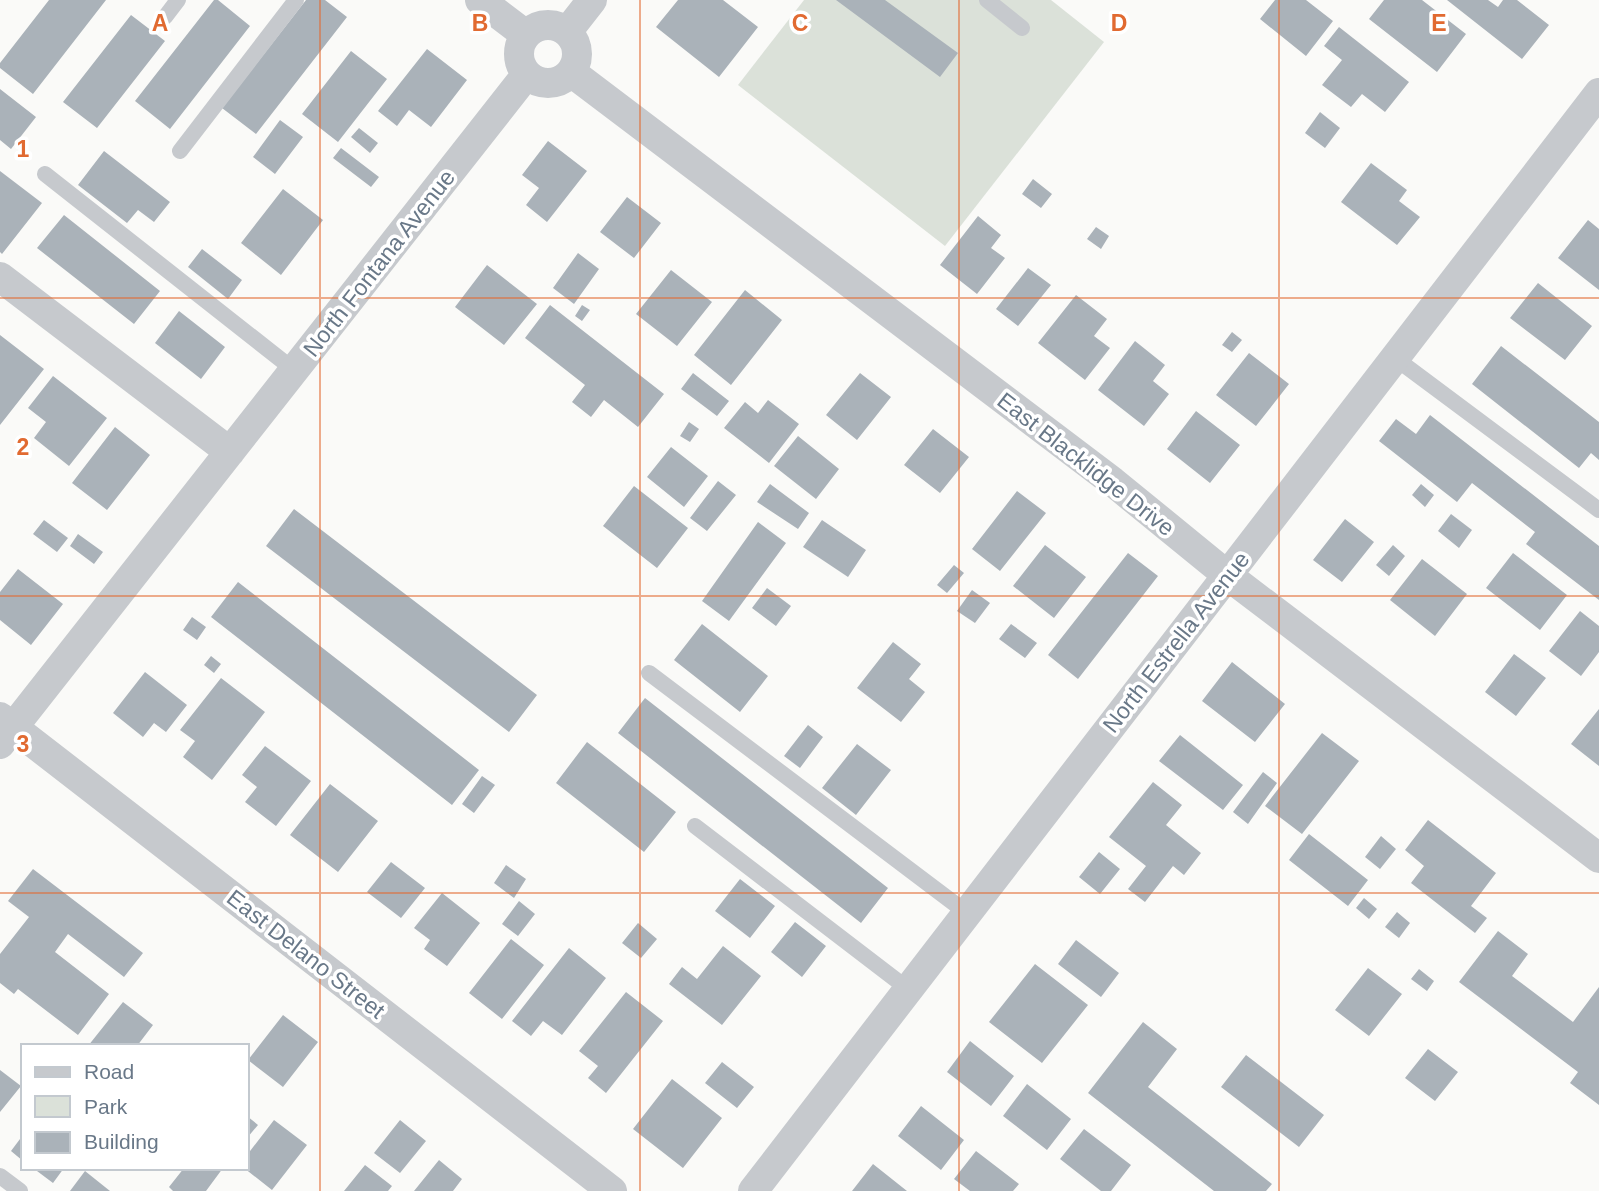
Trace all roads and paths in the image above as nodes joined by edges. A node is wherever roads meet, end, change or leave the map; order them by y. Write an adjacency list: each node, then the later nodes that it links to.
1 (178, 0): 6 (lane)
2 (296, 0): 13 (lane)
3 (481, 0): 9 (street)
4 (592, 0): 8 (street)
5 (987, 0): 7 (lane)
6 (165, 17)
7 (1022, 28)
8 (568, 32): 9 (street); 10 (street)
9 (526, 35): 11 (street)
10 (571, 72): 11 (street); 20 (street, East Blacklidge Drive)
11 (527, 74): 17 (street, North Fontana Avenue)
12 (1599, 93): 16 (street, North Estrella Avenue)
13 (180, 151)
14 (45, 174): 17 (lane)
15 (0, 277): 18 (street)
16 (1395, 358): 19 (lane); 20 (street, North Estrella Avenue)
17 (294, 370): 18 (street, North Fontana Avenue)
18 (230, 452): 22 (street, North Fontana Avenue)
19 (1599, 510)
20 (1227, 575): 24 (street, East Blacklidge Drive); 25 (street, North Estrella Avenue)
21 (649, 673): 25 (lane)
22 (4, 730): 29 (street, East Delano Street)
23 (695, 826): 26 (lane)
24 (1599, 858)
25 (967, 913): 26 (street, North Estrella Avenue)
26 (908, 989): 30 (street, North Estrella Avenue)
27 (0, 1176): 28 (lane)
28 (20, 1191)
29 (612, 1191)
30 (753, 1191)

